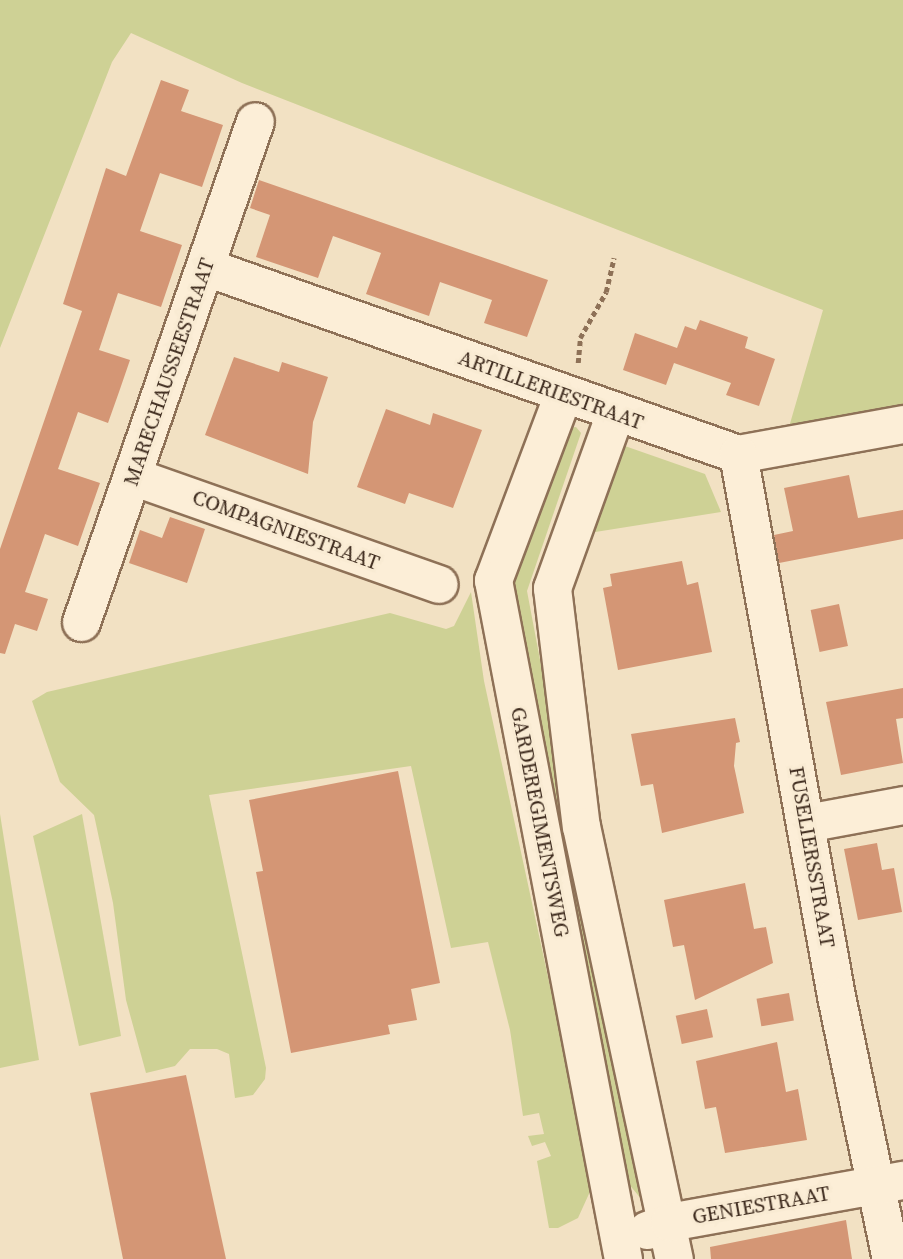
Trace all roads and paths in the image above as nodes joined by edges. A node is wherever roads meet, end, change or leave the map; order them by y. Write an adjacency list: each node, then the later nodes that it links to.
1 (255, 121): 3 (street, MARECHAUSSEESTRAAT)
2 (614, 258): 4 (path)
3 (206, 267): 4 (street, ARTILLERIESTRAAT); 7 (street, MARECHAUSSEESTRAAT)
4 (588, 403): 6 (street, ARTILLERIESTRAAT); 13 (street, GARDEREGIMENTSWEG); 14 (street, GARDEREGIMENTSWEG)
5 (903, 424): 6 (street, ARTILLERIESTRAAT)
6 (738, 454): 11 (street, FUSELIERSSTRAAT)
7 (132, 476): 8 (street, COMPAGNIESTRAAT); 9 (street, MARECHAUSSEESTRAAT)
8 (439, 584)
9 (82, 622)
10 (903, 805): 11 (street)
11 (806, 823): 12 (street, FUSELIERSSTRAAT)
12 (890, 1182): 13 (street, GENIESTRAAT); 16 (street, FUSELIERSSTRAAT)
13 (669, 1222): 14 (street, GENIESTRAAT); 15 (street, GARDEREGIMENTSWEG)
14 (622, 1249)
15 (674, 1259)
16 (891, 1259)

